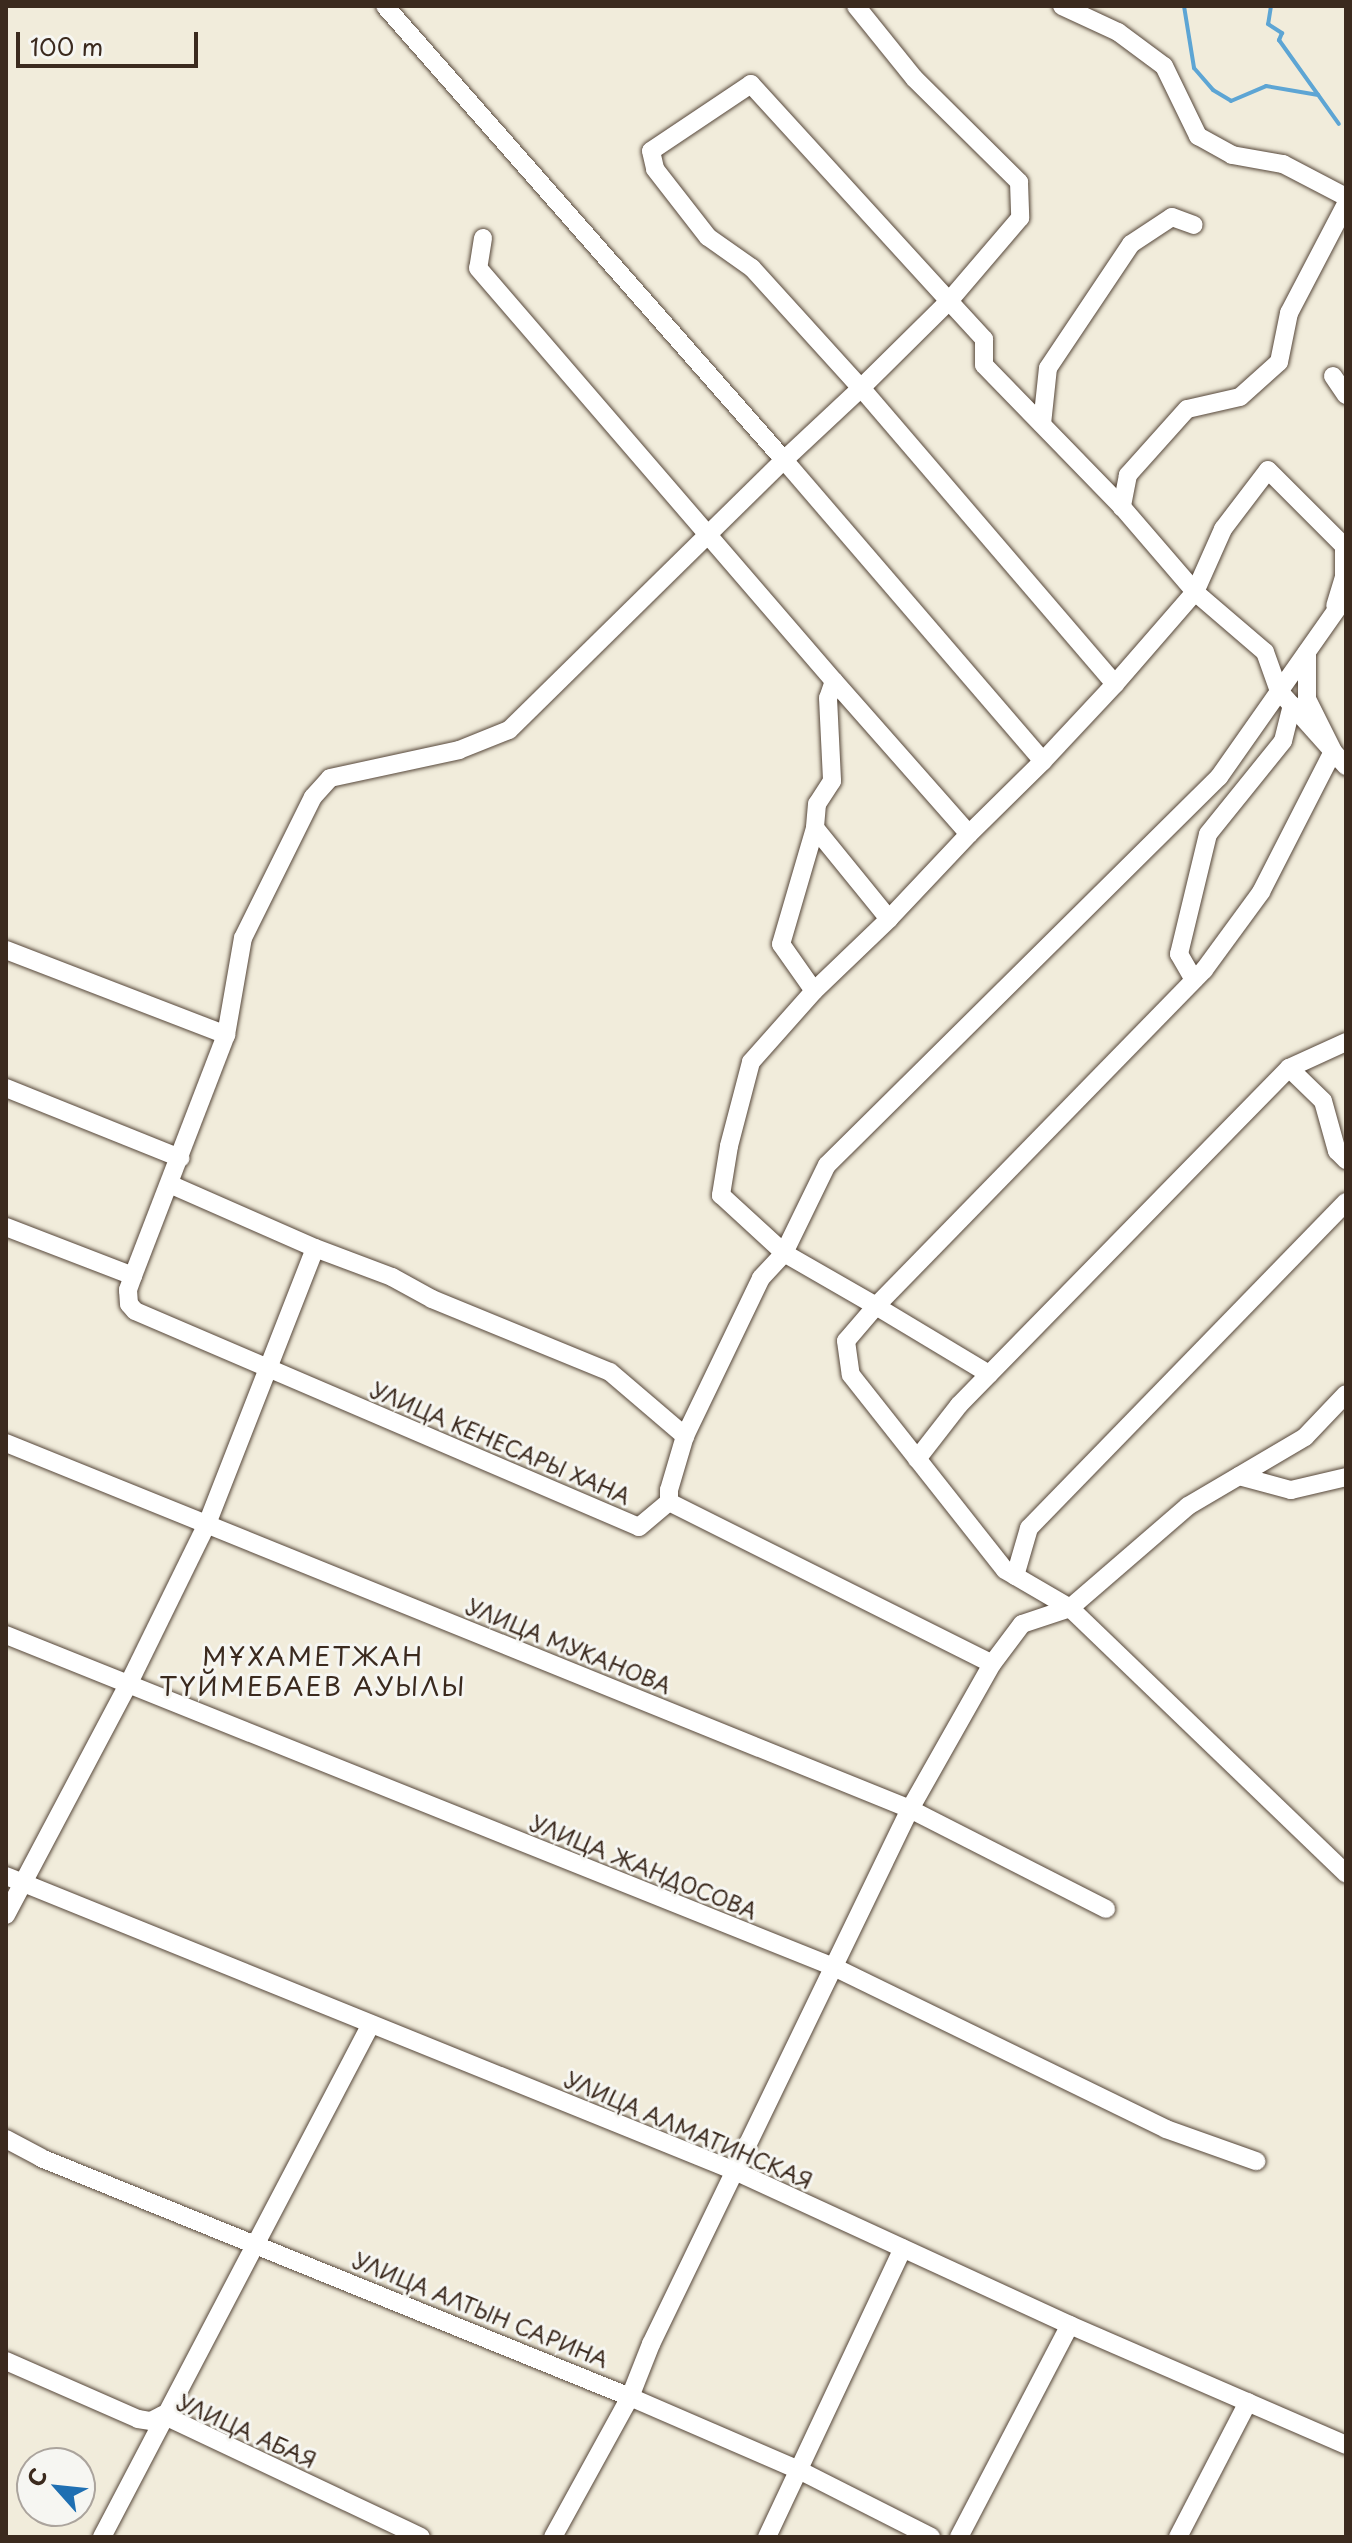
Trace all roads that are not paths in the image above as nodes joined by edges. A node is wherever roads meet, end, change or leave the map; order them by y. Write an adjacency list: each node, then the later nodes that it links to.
1 (385, 6): 13 (street)
2 (856, 6): 8 (street)
3 (1062, 6): 4 (street)
4 (1346, 197)
5 (1346, 204): 14 (street)
6 (1194, 225): 12 (street)
7 (483, 238): 15 (street)
8 (949, 301): 10 (street); 10 (street); 12 (street)
9 (1333, 376): 11 (street)
10 (861, 388): 13 (street); 21 (street)
11 (1346, 395)
12 (1042, 424): 14 (street)
13 (784, 460): 15 (street); 25 (street)
14 (1122, 507): 16 (street)
15 (708, 534): 20 (street); 33 (street)
16 (1195, 592): 18 (street); 21 (street); 22 (street)
17 (1346, 596): 18 (street)
18 (1331, 617): 19 (street)
19 (1307, 652): 22 (street); 24 (street)
20 (834, 681): 27 (street); 28 (street)
21 (1115, 684): 25 (street)
22 (1279, 691): 23 (street); 43 (street)
23 (1292, 705): 24 (street); 31 (street)
24 (1333, 751): 26 (street); 31 (street)
25 (1043, 761): 28 (street)
26 (1346, 766)
27 (815, 828): 29 (street); 32 (street)
28 (969, 834): 29 (street)
29 (889, 919): 32 (street)
30 (6, 950): 33 (street)
31 (1194, 980): 45 (street)
32 (814, 991): 43 (street)
33 (226, 1035): 37 (street)
34 (1346, 1042): 35 (street)
35 (1289, 1068): 38 (street); 47 (street)
36 (6, 1088): 37 (street)
37 (180, 1158): 39 (street)
38 (1346, 1160)
39 (169, 1184): 42 (street); 44 (street)
40 (1346, 1202): 56 (street)
41 (6, 1227): 44 (street)
42 (315, 1248): 46 (street); 49 (street)
43 (784, 1253): 45 (street); 49 (street)
44 (133, 1276): 46 (street, УЛИЦА КЕНЕСАРЫ ХАНА)
45 (876, 1306): 47 (street); 51 (street)
46 (268, 1366): 54 (street, УЛИЦА КЕНЕСАРЫ ХАНА); 55 (street)
47 (989, 1374): 51 (street)
48 (1346, 1394): 52 (street)
49 (685, 1436): 54 (street)
50 (6, 1443): 55 (street, УЛИЦА МУКАНОВА)
51 (917, 1459): 56 (street)
52 (1239, 1476): 53 (street); 57 (street)
53 (1346, 1477)
54 (669, 1502): 59 (street)
55 (207, 1524): 60 (street); 61 (street, УЛИЦА МУКАНОВА)
56 (1015, 1576): 57 (street)
57 (1070, 1608): 59 (street); 62 (street)
58 (6, 1635): 60 (street, УЛИЦА ЖАНДОСОВА)
59 (992, 1664): 61 (street)
60 (128, 1685): 63 (street); 66 (street, УЛИЦА ЖАНДОСОВА)
61 (910, 1809): 64 (street, УЛИЦА МУКАНОВА); 66 (street)
62 (1344, 1870)
63 (13, 1879): 65 (street); 67 (street, УЛИЦА АЛМАТИНСКАЯ)
64 (1106, 1909)
65 (6, 1915)
66 (834, 1967): 69 (street, УЛИЦА ЖАНДОСОВА); 70 (street)
67 (371, 2024): 70 (street, УЛИЦА АЛМАТИНСКАЯ); 71 (street)
68 (6, 2139): 71 (street, УЛИЦА АЛТЫН САРИНА)
69 (1256, 2161)
70 (735, 2171): 72 (street, УЛИЦА АЛМАТИНСКАЯ); 75 (street)
71 (254, 2242): 75 (street, УЛИЦА АЛТЫН САРИНА); 77 (street)
72 (903, 2248): 73 (street, УЛИЦА АЛМАТИНСКАЯ); 79 (street)
73 (1070, 2325): 76 (street, УЛИЦА АЛМАТИНСКАЯ); 85 (street)
74 (6, 2361): 77 (street, УЛИЦА АБАЯ)
75 (630, 2397): 79 (street, УЛИЦА АЛТЫН САРИНА); 82 (street)
76 (1248, 2402): 78 (street, УЛИЦА АЛМАТИНСКАЯ); 86 (street)
77 (163, 2415): 80 (street); 81 (street, УЛИЦА АБАЯ)
78 (1346, 2445)
79 (801, 2471): 83 (street); 84 (street, УЛИЦА АЛТЫН САРИНА)
80 (102, 2537)
81 (421, 2537)
82 (553, 2537)
83 (767, 2537)
84 (931, 2537)
85 (959, 2537)
86 (1178, 2537)

